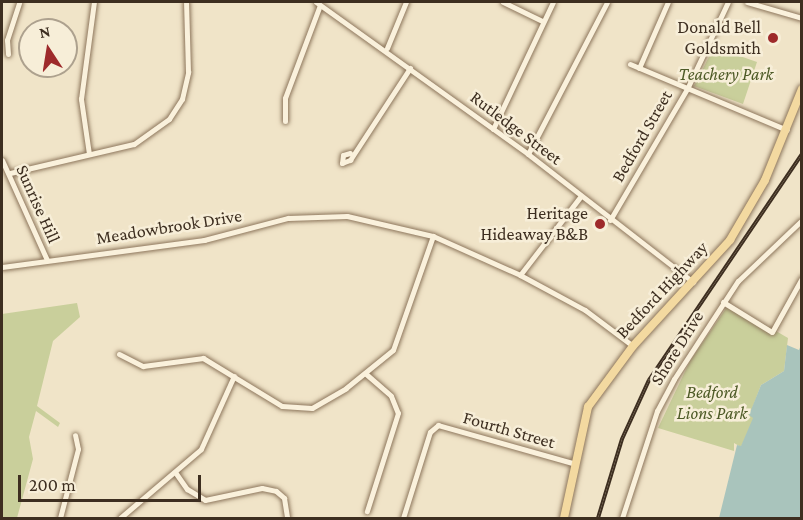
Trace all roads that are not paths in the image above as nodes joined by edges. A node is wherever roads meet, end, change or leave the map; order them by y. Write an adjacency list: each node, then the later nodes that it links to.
1 (18, 2): 15 (street)
2 (94, 2): 25 (street)
3 (186, 2): 25 (street)
4 (406, 2): 14 (street)
5 (502, 2): 13 (street)
6 (553, 2): 13 (street)
7 (607, 2): 26 (street)
8 (668, 2): 18 (street)
9 (728, 2): 20 (street, Bedford Street)
10 (747, 2): 12 (street)
11 (318, 3): 14 (street, Rutledge Street); 21 (street)
12 (801, 18)
13 (542, 21): 22 (street)
14 (387, 48): 17 (street, Rutledge Street)
15 (8, 54)
16 (630, 64): 18 (street)
17 (410, 68): 22 (street, Rutledge Street); 24 (street)
18 (639, 68): 20 (street)
19 (801, 88): 23 (main road, Bedford Highway)
20 (687, 89): 23 (street); 30 (street, Bedford Street)
21 (285, 121)
22 (493, 129): 26 (street, Rutledge Street)
23 (787, 130): 37 (main road, Bedford Highway)
24 (350, 153)
25 (89, 154): 28 (street)
26 (528, 154): 29 (street, Rutledge Street)
27 (2, 160): 28 (street, Sunrise Hill)
28 (10, 173): 33 (street, Sunrise Hill)
29 (580, 197): 30 (street, Rutledge Street); 35 (street)
30 (610, 220): 37 (street, Rutledge Street)
31 (801, 220): 38 (street, Shore Drive)
32 (433, 236): 33 (street, Meadowbrook Drive); 35 (street, Meadowbrook Drive); 41 (street)
33 (47, 260): 34 (street, Meadowbrook Drive)
34 (2, 267)
35 (520, 275): 39 (street, Meadowbrook Drive)
36 (801, 278): 38 (street)
37 (694, 283): 39 (main road, Bedford Highway)
38 (723, 302): 52 (street, Shore Drive)
39 (633, 346): 44 (main road, Bedford Highway)
40 (119, 354): 42 (street)
41 (366, 374): 42 (street); 46 (street)
42 (234, 376): 45 (street)
43 (75, 435): 47 (street)
44 (572, 464): 50 (street, Fourth Street); 51 (main road, Bedford Highway)
45 (176, 472): 48 (street); 49 (street)
46 (367, 511)
47 (60, 519)
48 (120, 519)
49 (287, 519)
50 (403, 519)
51 (564, 519)
52 (622, 519)

